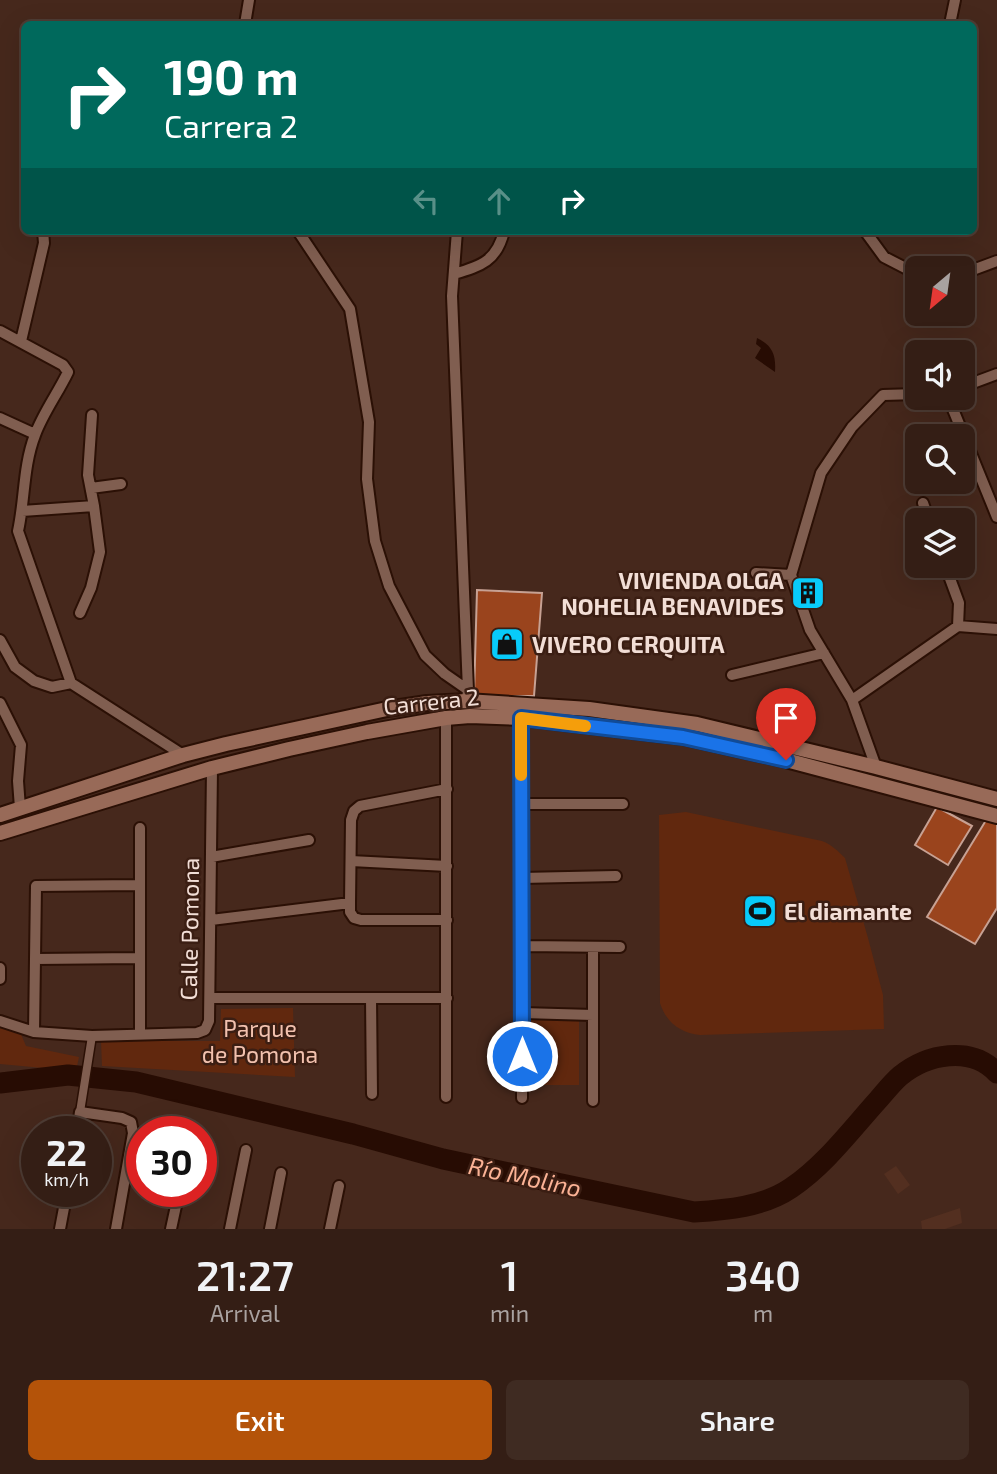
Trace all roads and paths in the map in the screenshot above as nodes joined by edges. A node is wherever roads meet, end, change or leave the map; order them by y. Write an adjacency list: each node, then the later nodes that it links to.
1 (249, 0): 3 (street)
2 (955, 0): 4 (street)
3 (246, 21)
4 (951, 21)
5 (43, 235): 15 (street)
6 (301, 235): 40 (street)
7 (457, 235): 13 (street)
8 (502, 235): 13 (street)
9 (867, 235): 11 (street)
10 (997, 261): 12 (street)
11 (905, 268)
12 (975, 269)
13 (454, 274): 40 (street)
14 (0, 331): 15 (street)
15 (21, 341): 22 (street)
16 (997, 374): 17 (street)
17 (975, 382)
18 (905, 394): 31 (street)
19 (952, 410): 29 (street)
20 (92, 415): 24 (street)
21 (0, 418): 22 (street)
22 (35, 434): 28 (street)
23 (121, 484): 24 (street)
24 (91, 488): 26 (street)
25 (923, 503): 27 (street)
26 (94, 506): 28 (street); 33 (street)
27 (925, 508)
28 (22, 511): 39 (street)
29 (997, 517)
30 (756, 573): 31 (street)
31 (791, 575): 37 (street)
32 (950, 578): 34 (street)
33 (80, 613)
34 (958, 626): 35 (street); 41 (street)
35 (997, 629)
36 (0, 640): 39 (street)
37 (824, 653): 38 (street); 41 (street)
38 (732, 675)
39 (71, 683): 45 (street)
40 (468, 696): 45 (main road, Carrera 2); 46 (main road, Carrera 2)
41 (852, 700): 46 (street)
42 (0, 703): 52 (street)
43 (446, 718): 44 (main road, Carrera 2); 47 (main road, Carrera 2); 48 (street)
44 (521, 718): 50 (street); 54 (main road, Carrera 2)
45 (183, 755): 52 (main road, Carrera 2)
46 (876, 767): 49 (main road, Carrera 2)
47 (212, 768): 56 (main road, Carrera 2); 58 (street, Calle Pomona)
48 (447, 789): 59 (street); 60 (street)
49 (997, 799)
50 (521, 804): 51 (street); 62 (street)
51 (623, 804)
52 (20, 808): 53 (main road, Carrera 2)
53 (0, 815)
54 (997, 816)
55 (140, 828): 63 (street)
56 (0, 833)
57 (309, 840): 58 (street)
58 (211, 857): 65 (street, Calle Pomona)
59 (351, 861): 60 (street); 64 (street)
60 (447, 866): 66 (street)
61 (616, 876): 62 (street)
62 (521, 878): 67 (street)
63 (139, 885): 70 (street); 71 (street)
64 (350, 903): 65 (street); 66 (street)
65 (211, 920): 74 (street, Calle Pomona)
66 (447, 920): 76 (street)
67 (522, 946): 68 (street); 77 (street)
68 (593, 947): 69 (street); 78 (street)
69 (620, 947)
70 (139, 958): 71 (street); 81 (street)
71 (35, 959): 80 (street)
72 (0, 968): 73 (street)
73 (0, 979)
74 (209, 998): 75 (street); 81 (street, Calle Pomona)
75 (371, 998): 76 (street); 83 (street)
76 (447, 998): 84 (street)
77 (522, 1013): 78 (street); 85 (street)
78 (593, 1015): 86 (street)
79 (0, 1021): 80 (street, Calle Pomona)
80 (34, 1032): 82 (street, Calle Pomona)
81 (140, 1035): 82 (street, Calle Pomona)
82 (92, 1036): 87 (street)
83 (372, 1094)
84 (446, 1097)
85 (522, 1098)
86 (593, 1101)
87 (80, 1112): 88 (street); 95 (street)
88 (79, 1116)
89 (246, 1150): 97 (street)
90 (281, 1173): 98 (street)
91 (339, 1186): 99 (street)
92 (64, 1207): 94 (street)
93 (176, 1207): 96 (street)
94 (60, 1229)
95 (116, 1229)
96 (171, 1229)
97 (230, 1229)
98 (270, 1229)
99 (330, 1229)

